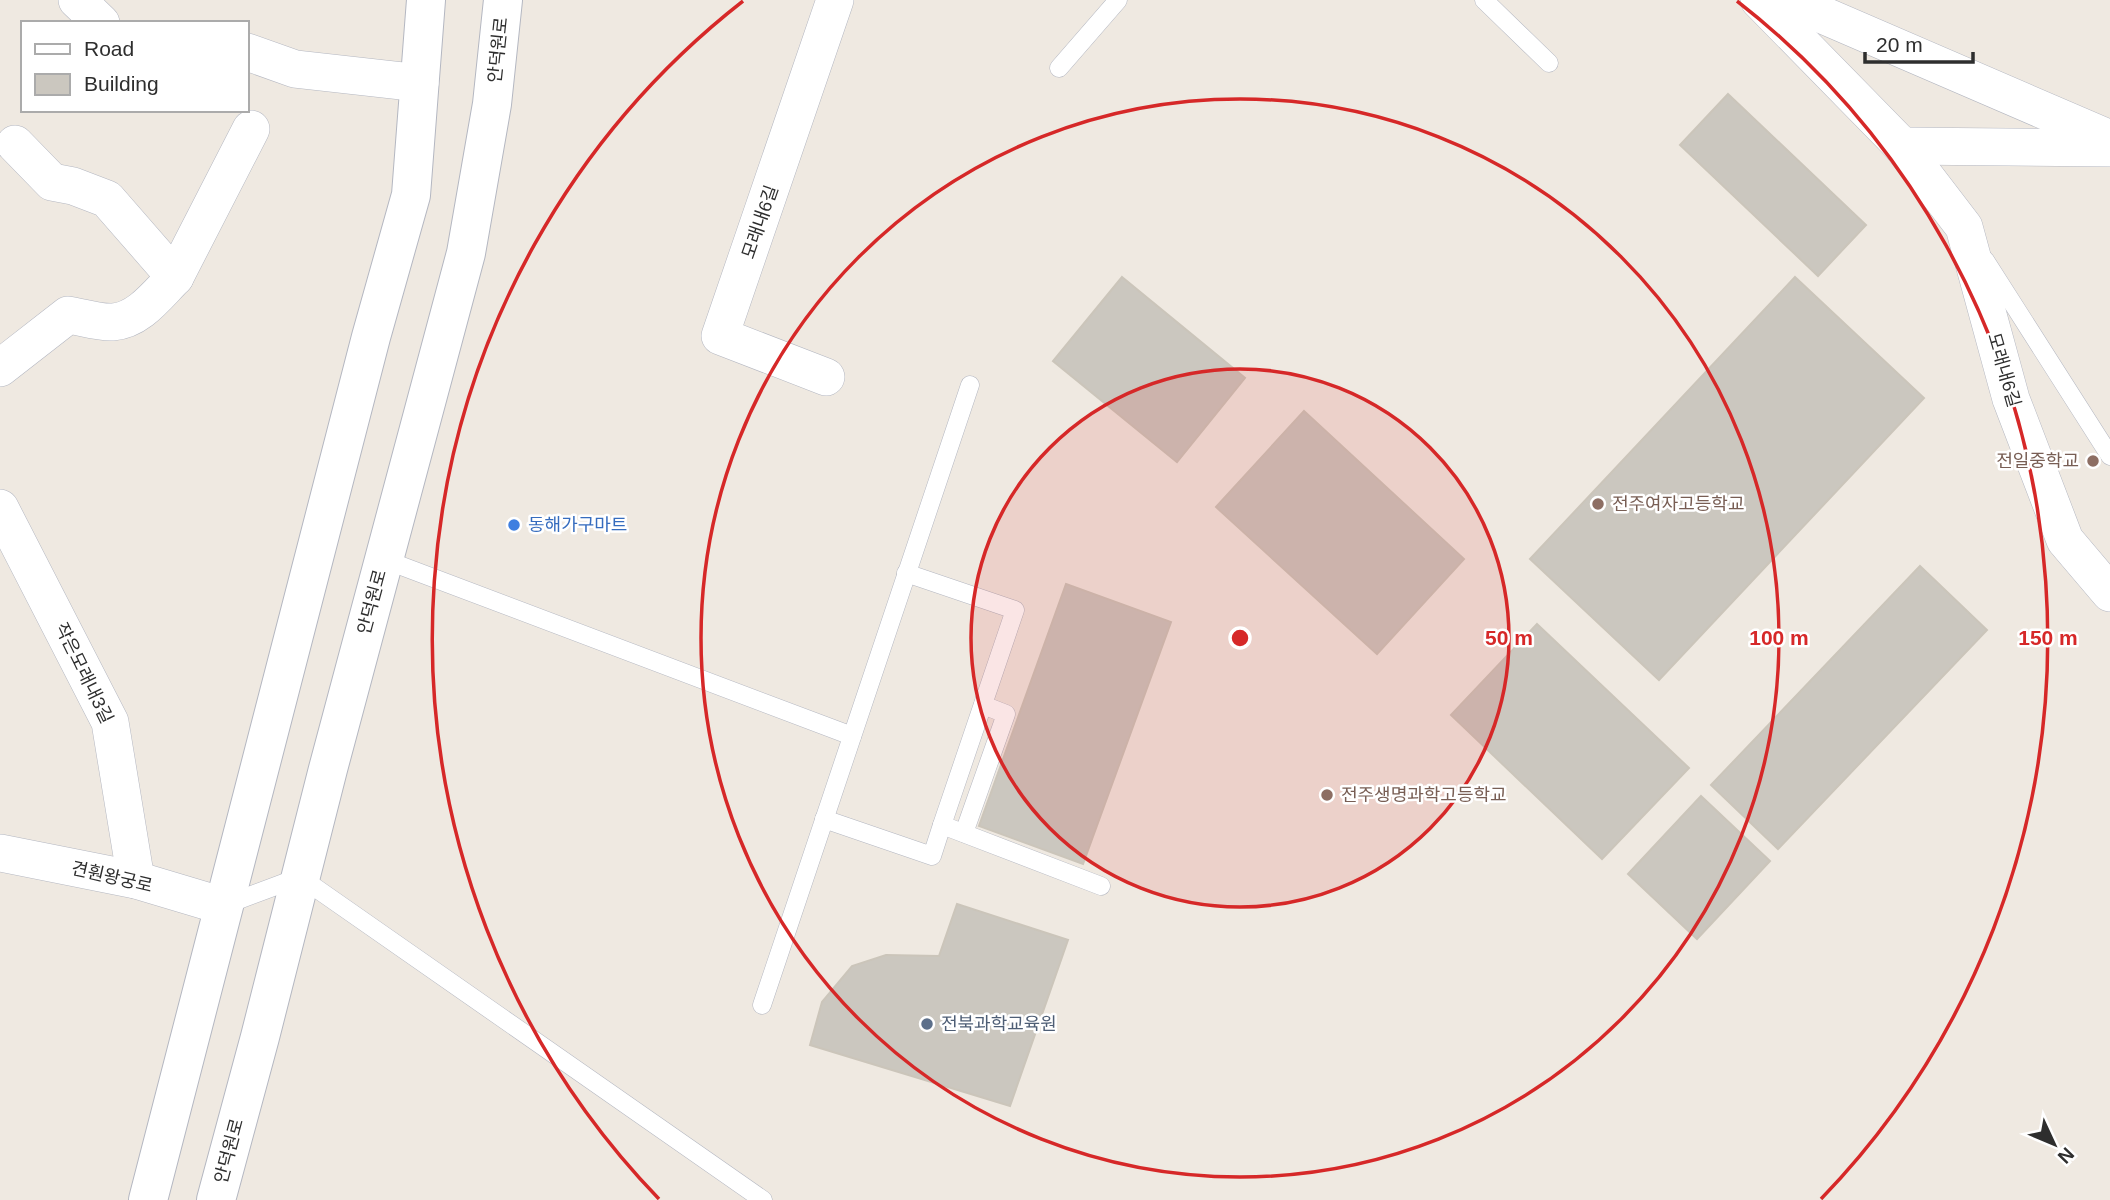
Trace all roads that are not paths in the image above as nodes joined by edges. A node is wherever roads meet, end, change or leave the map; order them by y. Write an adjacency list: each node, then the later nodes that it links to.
1 (77, 0): 9 (street)
2 (426, 0): 13 (street)
3 (503, 0): 26 (street, 안덕원로)
4 (835, 0): 22 (street, 모래내6길)
5 (1118, 0): 12 (lane)
6 (1484, 0): 11 (lane)
7 (1759, 0): 17 (street, 모래내6길)
8 (1788, 0): 15 (street)
9 (99, 21)
10 (248, 52): 13 (street)
11 (1549, 63)
12 (1059, 68)
13 (420, 83): 38 (street)
14 (251, 130): 20 (street)
15 (2110, 139)
16 (15, 144): 20 (street)
17 (1902, 146): 18 (street); 19 (street, 모래내6길)
18 (2110, 148)
19 (1964, 227): 24 (lane); 28 (street, 모래내6길)
20 (175, 277): 21 (street)
21 (0, 368)
22 (826, 377)
23 (970, 385): 27 (lane)
24 (2110, 457)
25 (2, 516): 36 (street, 작은모래내3길)
26 (383, 559): 30 (lane); 35 (street, 안덕원로)
27 (906, 573): 29 (lane); 30 (lane)
28 (2110, 593)
29 (983, 705): 32 (lane); 33 (lane)
30 (852, 736): 31 (lane)
31 (824, 819): 32 (lane); 39 (lane)
32 (942, 825): 33 (lane)
33 (964, 833): 37 (lane)
34 (0, 853): 36 (street, 견훤왕궁로)
35 (300, 877): 38 (lane); 41 (street, 안덕원로); 42 (lane)
36 (136, 880): 38 (street, 견훤왕궁로)
37 (1101, 886)
38 (223, 905): 40 (street)
39 (762, 1005)
40 (148, 1200)
41 (216, 1200)
42 (763, 1200)

